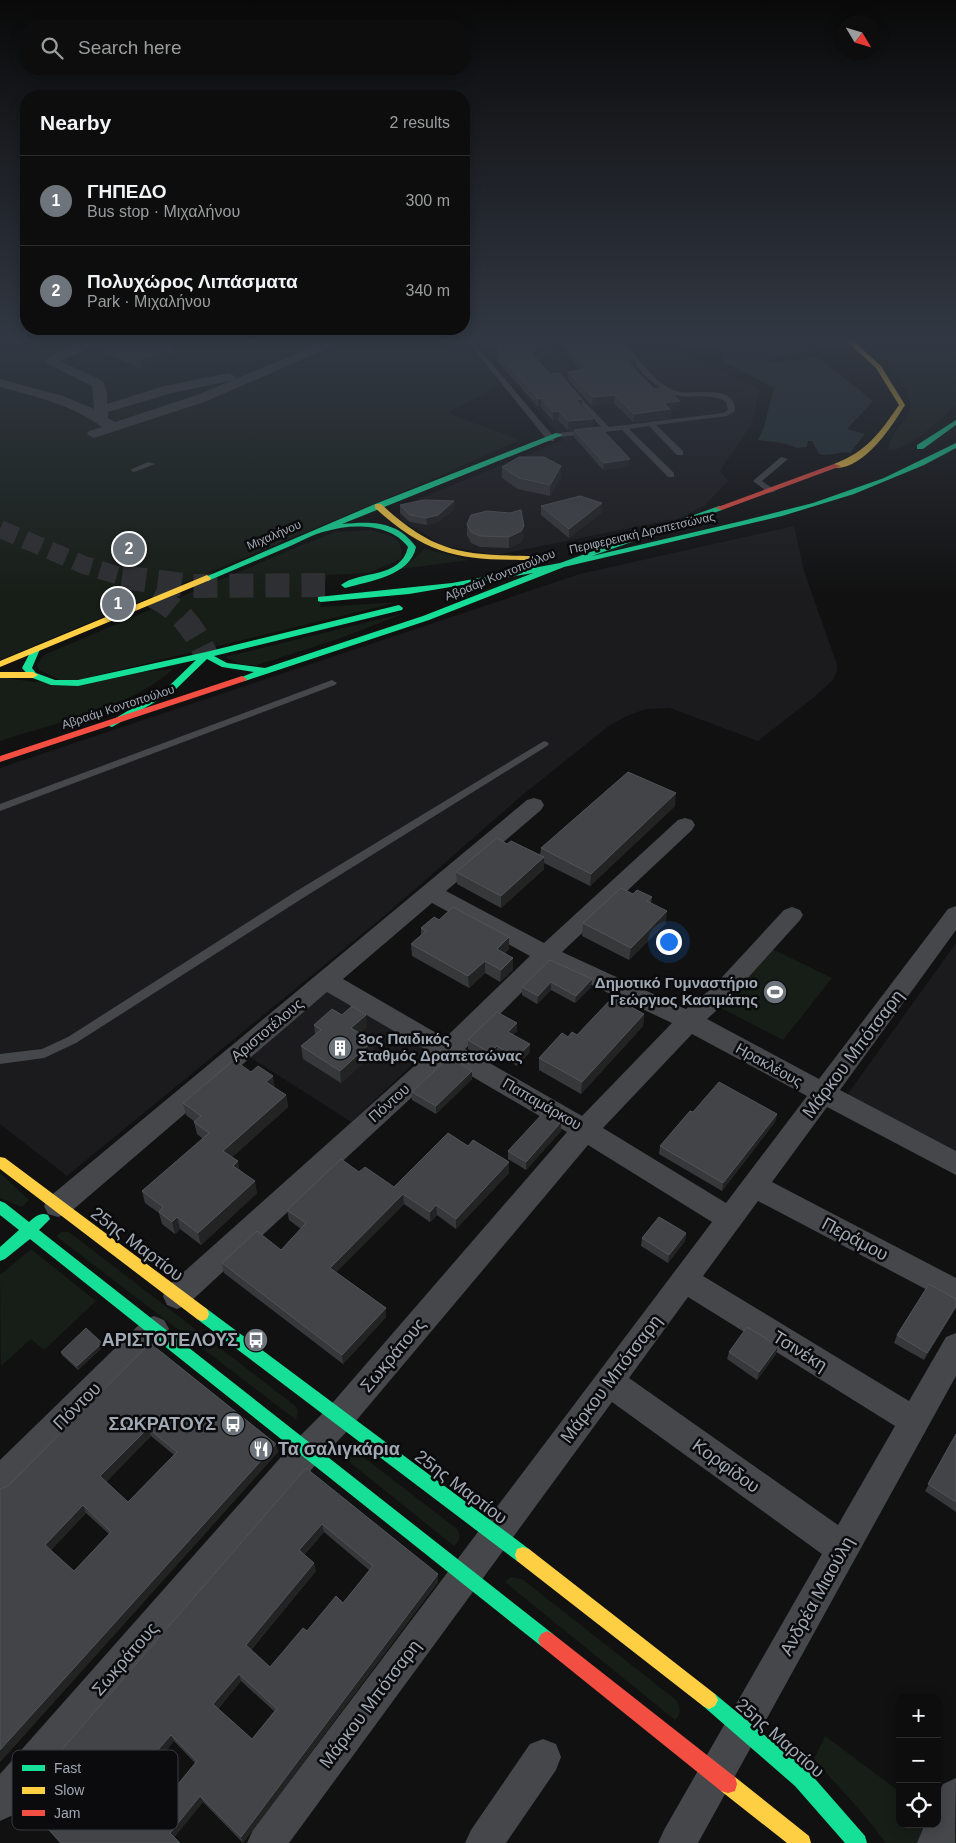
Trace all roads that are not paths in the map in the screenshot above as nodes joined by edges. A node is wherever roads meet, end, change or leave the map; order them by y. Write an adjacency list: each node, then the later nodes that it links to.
1 (101, 425): 9 (street)
2 (544, 425): 10 (lane)
3 (603, 425): 8 (lane)
4 (652, 425): 7 (lane); 12 (lane)
5 (889, 425): 18 (street, Αβραάμ Κοντοπούλου)
6 (951, 425): 13 (street)
7 (623, 427): 8 (lane); 17 (lane)
8 (606, 428): 10 (lane)
9 (94, 434)
10 (555, 437): 20 (street, Μιχαλήνου)
11 (956, 444): 24 (street, Περιφερειακή Δραπετσώνας)
12 (680, 453)
13 (908, 453)
14 (784, 459): 18 (lane)
15 (151, 464): 16 (lane)
16 (134, 470)
17 (671, 475)
18 (772, 491): 31 (street, Αβραάμ Κοντοπούλου)
19 (770, 503): 23 (street, Περιφερειακή Δραπετσώνας)
20 (374, 508): 21 (street); 21 (street); 22 (street, Μιχαλήνου)
21 (376, 527): 22 (street)
22 (326, 528): 28 (street, Μιχαλήνου)
23 (562, 551)
24 (519, 575): 25 (street, Περιφερειακή Δραπετσώνας); 26 (street)
25 (321, 599)
26 (438, 600)
27 (407, 606): 29 (street)
28 (36, 649): 30 (street, Μιχαλήνου); 33 (street)
29 (206, 655): 31 (street); 33 (street); 35 (street)
30 (0, 664)
31 (265, 671): 35 (street, Αβραάμ Κοντοπούλου)
32 (0, 675): 33 (street)
33 (33, 675)
34 (332, 683): 39 (lane)
35 (112, 724): 37 (street, Αβραάμ Κοντοπούλου)
36 (544, 744): 48 (lane)
37 (0, 759)
38 (534, 805): 41 (street, Αριστοτέλους)
39 (0, 808)
40 (685, 825): 44 (street, Πόντου)
41 (430, 892): 44 (street, Ηρακλέους); 45 (street, Αριστοτέλους)
42 (956, 914): 49 (street, Μάρκου Μπότσαρη)
43 (792, 915): 46 (street, Σωκράτους)
44 (546, 954): 46 (street, Ηρακλέους); 47 (street, Πόντου)
45 (325, 980): 47 (street, Παπαμάρκου); 54 (street, Αριστοτέλους)
46 (689, 1021): 49 (street, Ηρακλέους); 50 (street, Σωκράτους)
47 (448, 1050): 50 (street, Παπαμάρκου); 61 (street, Πόντου)
48 (0, 1059)
49 (823, 1094): 52 (street, Ηρακλέους); 53 (street, Μάρκου Μπότσαρη)
50 (586, 1130): 56 (street, Παπαμάρκου); 65 (street, Σωκράτους)
51 (0, 1162): 54 (street, 25ης Μαρτίου)
52 (956, 1164)
53 (754, 1186): 56 (street, Μάρκου Μπότσαρη); 60 (street, Περάμου)
54 (58, 1206): 57 (street, Αριστοτέλους); 61 (street, 25ης Μαρτίου)
55 (0, 1207): 57 (street)
56 (730, 1219): 59 (street, Μάρκου Μπότσαρη)
57 (29, 1230): 58 (street, Αριστοτέλους); 62 (street)
58 (0, 1255)
59 (685, 1280): 64 (street, Μάρκου Μπότσαρη); 66 (street, Τσινέκη)
60 (956, 1292)
61 (177, 1296): 65 (street, 25ης Μαρτίου)
62 (154, 1330): 67 (street); 68 (street, Πόντου)
63 (956, 1347): 66 (street, Ανδρέα Μιαούλη)
64 (609, 1382): 69 (street, Μάρκου Μπότσαρη); 70 (street, Κορφίδου)
65 (339, 1418): 67 (street, Σωκράτους); 69 (street, 25ης Μαρτίου)
66 (915, 1422): 70 (street, Ανδρέα Μιαούλη)
67 (307, 1451): 71 (street); 73 (street, Σωκράτους)
68 (0, 1482)
69 (496, 1534): 71 (street, Μάρκου Μπότσαρη); 72 (street, 25ης Μαρτίου)
70 (843, 1550): 72 (street, Ανδρέα Μιαούλη)
71 (465, 1576): 75 (street); 79 (street, Μάρκου Μπότσαρη)
72 (742, 1727): 75 (street, Ανδρέα Μιαούλη); 83 (street, 25ης Μαρτίου)
73 (45, 1750)
74 (543, 1757): 80 (street)
75 (716, 1775): 81 (street, Ανδρέα Μιαούλη); 82 (street)
76 (12, 1788): 78 (street, Σωκράτους)
77 (956, 1797): 84 (street)
78 (0, 1802)
79 (266, 1843)
80 (484, 1843)
81 (677, 1843)
82 (802, 1843)
83 (858, 1843)
84 (936, 1843)

